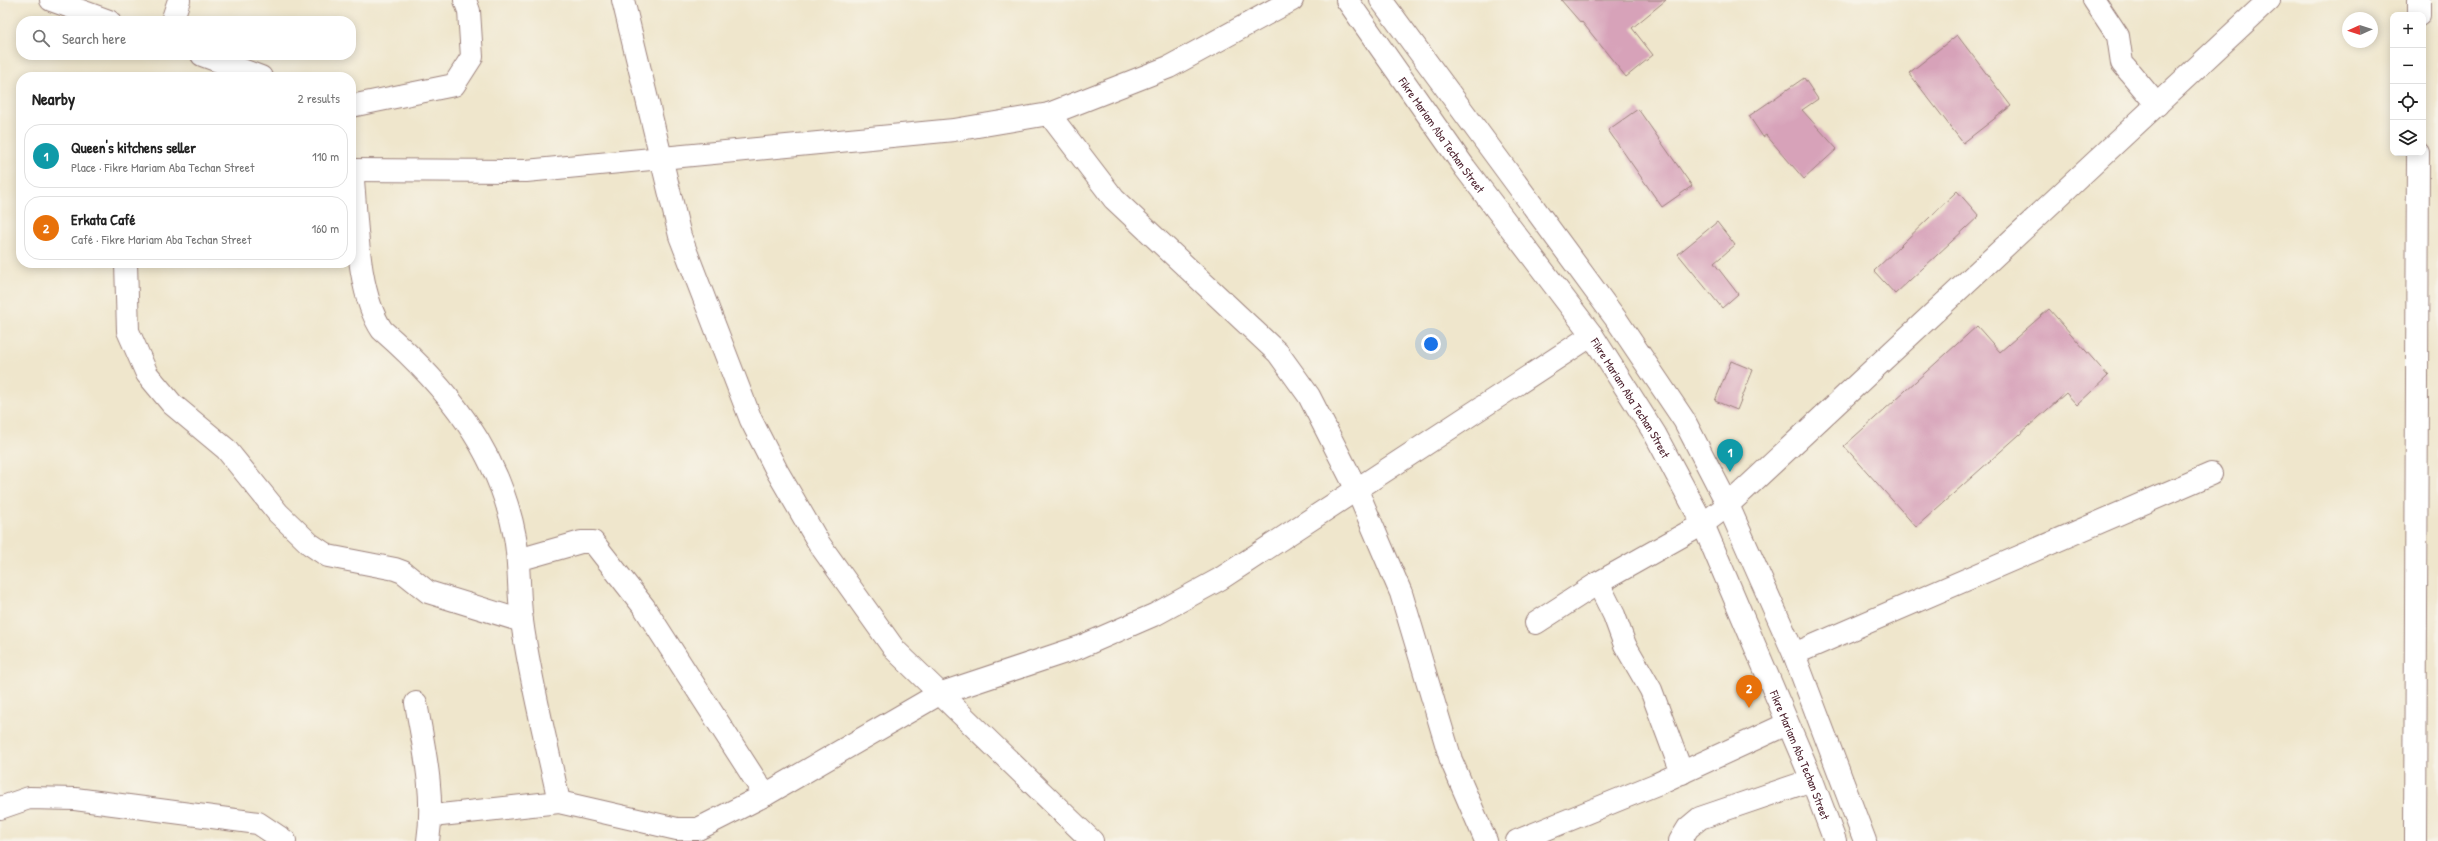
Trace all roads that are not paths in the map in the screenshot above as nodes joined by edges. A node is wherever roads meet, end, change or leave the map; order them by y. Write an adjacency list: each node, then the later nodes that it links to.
1 (51, 0): 12 (street)
2 (179, 0): 13 (street)
3 (465, 0): 16 (street)
4 (623, 0): 19 (street)
5 (1292, 0): 18 (street)
6 (1348, 0): 24 (street, Fikre Mariam Aba Techan Street)
7 (1381, 0): 27 (street)
8 (2094, 0): 17 (street)
9 (2269, 0): 17 (street)
10 (2419, 0): 11 (street)
11 (2419, 12)
12 (95, 16)
13 (174, 16)
14 (215, 60): 15 (street)
15 (248, 72)
16 (356, 105)
17 (2157, 105): 27 (street)
18 (1049, 114): 19 (street); 26 (street)
19 (662, 156): 21 (street); 34 (street)
20 (2418, 156): 51 (street)
21 (356, 169)
22 (356, 209): 29 (street)
23 (126, 268): 31 (street)
24 (1592, 335): 26 (street); 28 (street, Fikre Mariam Aba Techan Street)
25 (2211, 474): 33 (street)
26 (1356, 488): 34 (street); 46 (street)
27 (1728, 505): 28 (street); 33 (street)
28 (1703, 524): 30 (street); 36 (street, Fikre Mariam Aba Techan Street)
29 (518, 560): 31 (street); 39 (street)
30 (1598, 583): 32 (street); 37 (street)
31 (522, 621): 40 (street)
32 (1536, 623)
33 (1794, 654): 50 (street)
34 (939, 694): 39 (street); 45 (street)
35 (416, 703): 42 (street)
36 (1786, 724): 37 (street); 38 (street, Fikre Mariam Aba Techan Street)
37 (1682, 773): 47 (street)
38 (1812, 780): 48 (street); 49 (street, Fikre Mariam Aba Techan Street)
39 (765, 795): 40 (street)
40 (559, 802): 42 (street)
41 (0, 808): 43 (street)
42 (432, 816): 44 (street)
43 (285, 841)
44 (428, 841)
45 (1092, 841)
46 (1486, 841)
47 (1518, 841)
48 (1680, 841)
49 (1835, 841)
50 (1865, 841)
51 (2415, 841)

